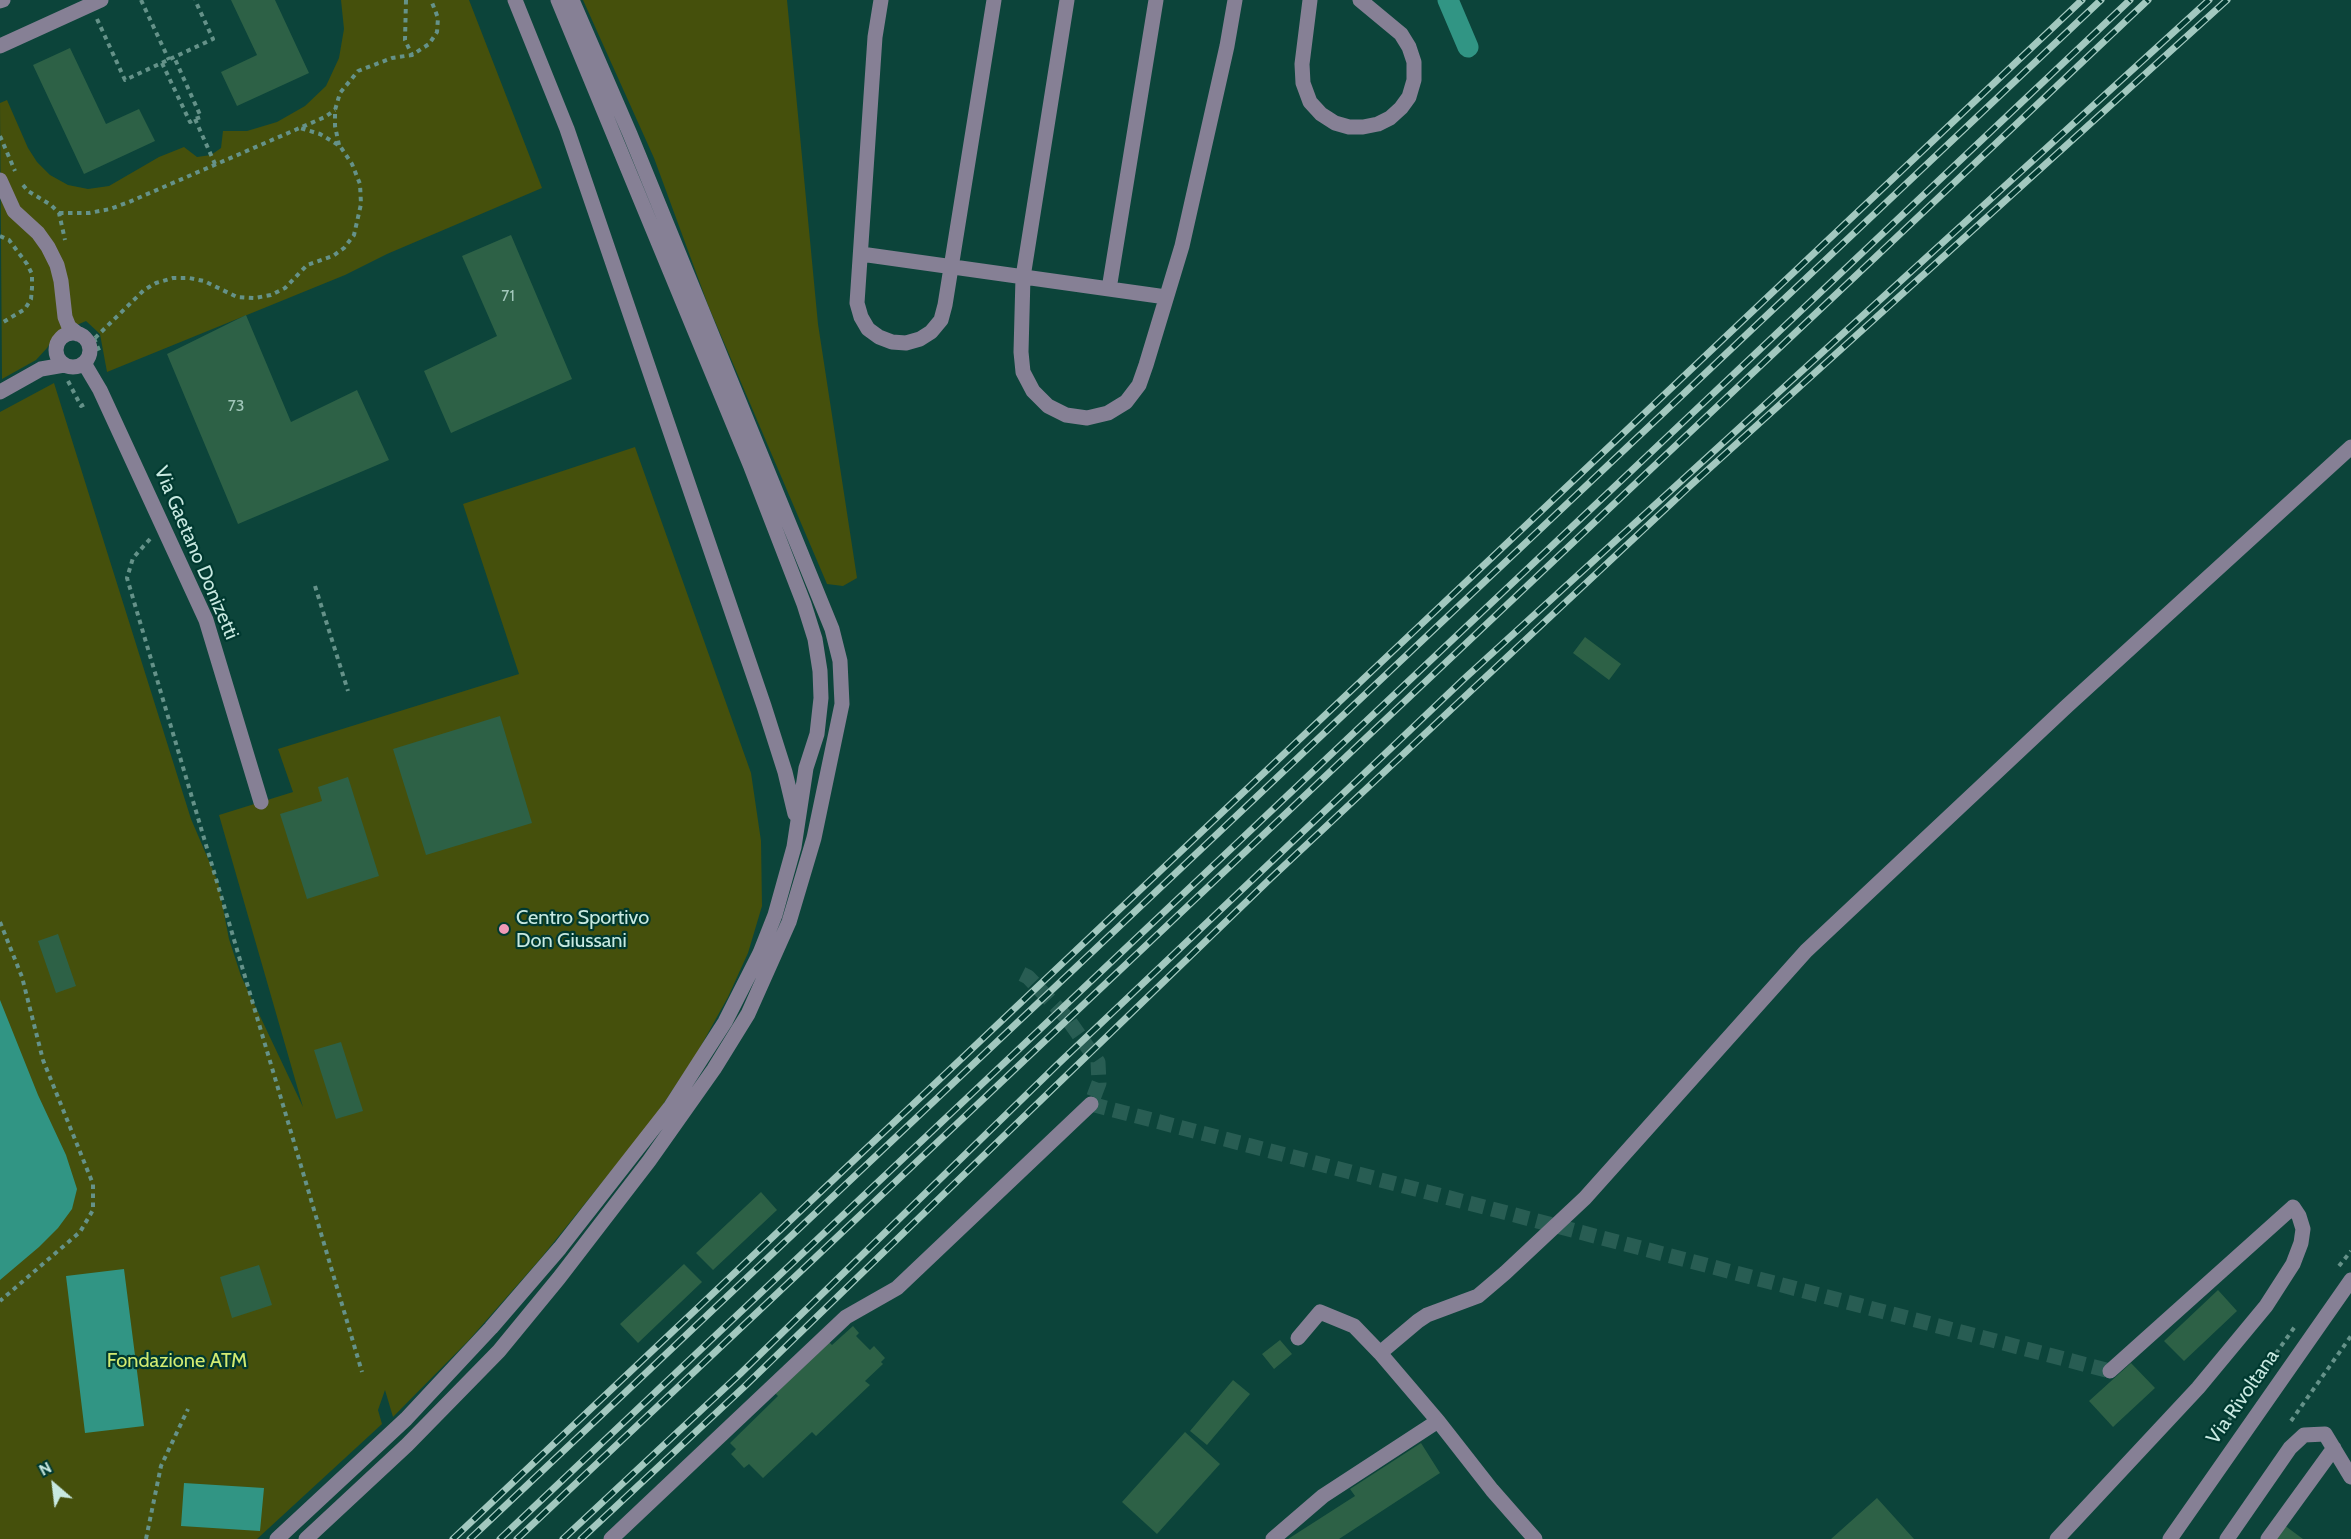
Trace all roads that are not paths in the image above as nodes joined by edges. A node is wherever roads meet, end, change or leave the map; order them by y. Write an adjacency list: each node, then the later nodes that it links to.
1 (515, 0): 25 (street)
2 (558, 0): 25 (street)
3 (572, 0): 36 (street)
4 (881, 0): 14 (street)
5 (994, 0): 15 (street)
6 (1067, 0): 16 (street)
7 (1156, 0): 17 (street)
8 (1235, 0): 18 (street)
9 (1310, 0): 10 (street)
10 (1360, 0)
11 (96, 3): 12 (street)
12 (0, 46)
13 (0, 180): 19 (street)
14 (861, 254): 15 (street); 15 (street)
15 (951, 267): 16 (street)
16 (1023, 277): 17 (street); 18 (street)
17 (1109, 289): 18 (street)
18 (1166, 297)
19 (78, 334): 20 (street); 21 (street)
20 (84, 363): 21 (street); 24 (street, Via Gaetano Donizetti)
21 (61, 371): 22 (street)
22 (0, 392)
23 (2351, 447): 29 (street)
24 (261, 802)
25 (796, 823): 35 (street)
26 (1091, 1104): 37 (street)
27 (2351, 1280): 34 (street, Via Rivoltana)
28 (1298, 1338): 29 (street)
29 (1380, 1353): 31 (street)
30 (2110, 1371): 40 (street)
31 (1438, 1421): 38 (street); 39 (street)
32 (2334, 1448): 33 (street); 41 (street); 42 (street)
33 (2351, 1477)
34 (2173, 1538)
35 (277, 1539)
36 (306, 1539)
37 (610, 1539)
38 (1273, 1539)
39 (1535, 1539)
40 (2057, 1539)
41 (2227, 1539)
42 (2268, 1539)

